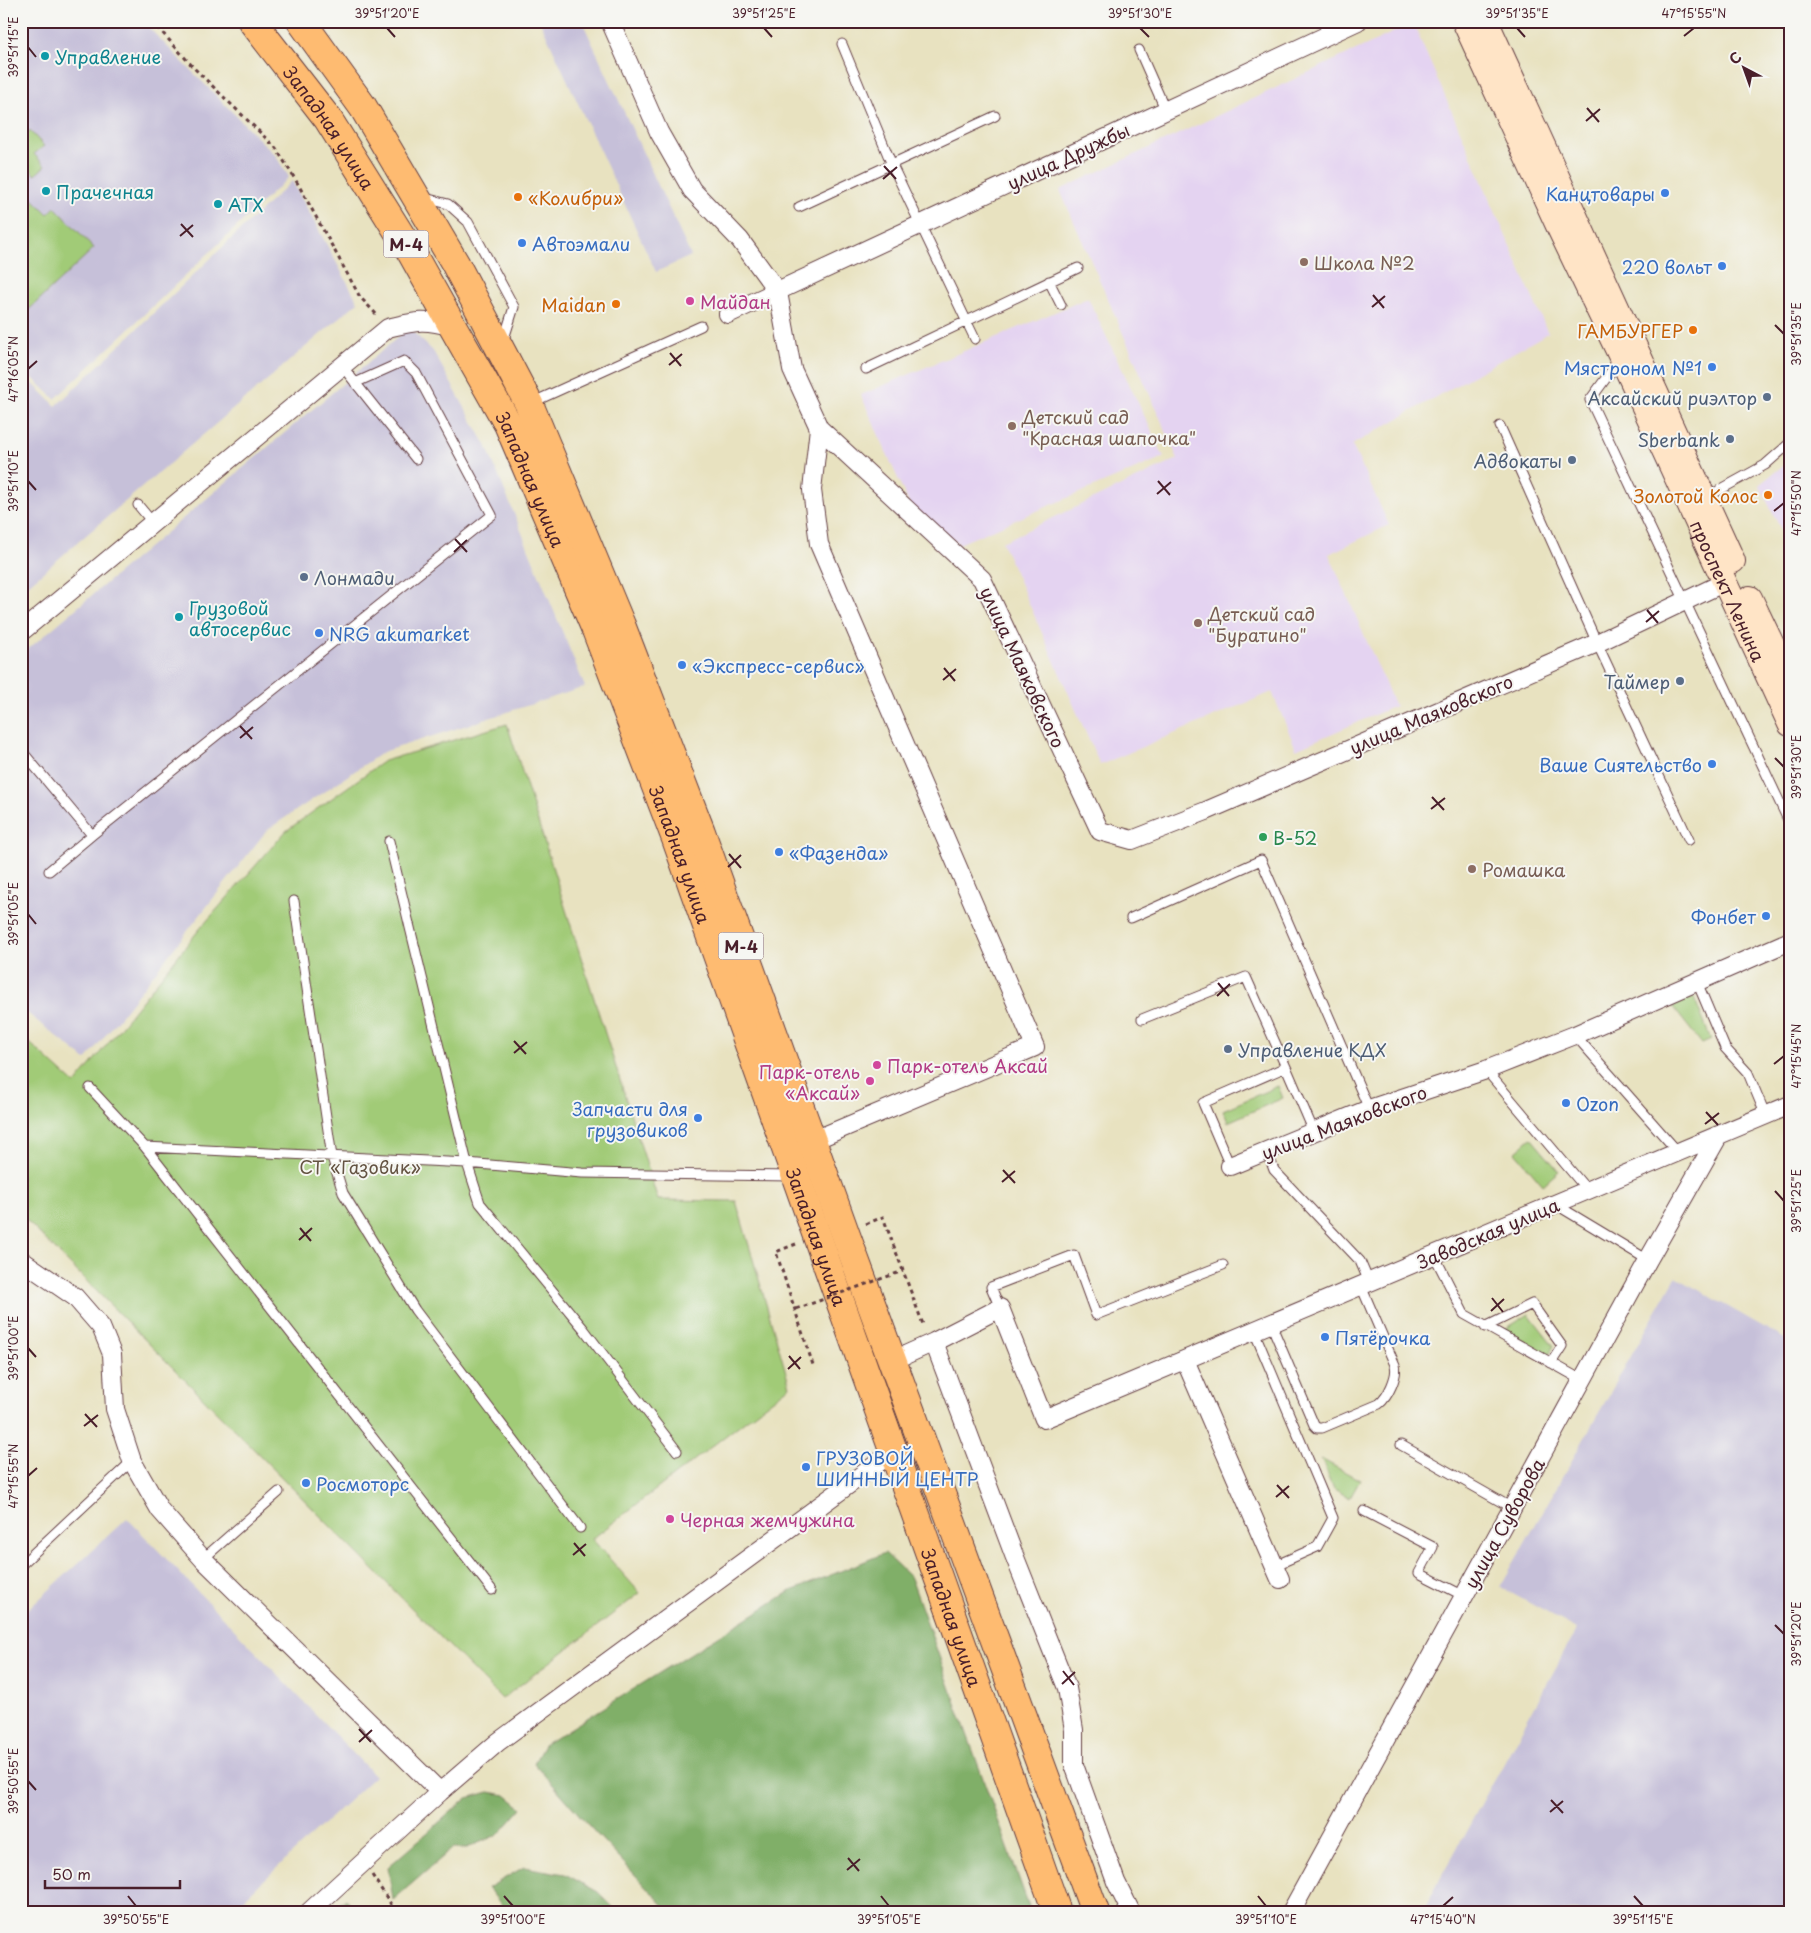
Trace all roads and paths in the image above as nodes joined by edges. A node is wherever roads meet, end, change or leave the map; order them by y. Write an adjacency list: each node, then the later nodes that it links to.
1 (152, 21): 24 (path)
2 (252, 21): 23 (main road, Западная улица / М-4)
3 (302, 21): 30 (main road, Западная улица / М-4)
4 (610, 21): 18 (street)
5 (1358, 21): 8 (street, улица Дружбы)
6 (1464, 21): 26 (main road, проспект Ленина)
7 (1486, 21): 35 (main road, проспект Ленина)
8 (1325, 28): 11 (street, улица Дружбы)
9 (842, 44): 13 (lane)
10 (1139, 50): 11 (lane)
11 (1166, 111): 15 (street, улица Дружбы)
12 (995, 116): 13 (lane)
13 (892, 165): 14 (lane); 15 (lane)
14 (799, 207)
15 (920, 225): 18 (street, улица Дружбы); 21 (lane)
16 (1078, 268): 17 (lane)
17 (1049, 281): 19 (lane); 21 (lane)
18 (778, 292): 20 (street, улица Дружбы); 32 (street)
19 (1061, 305)
20 (728, 314)
21 (966, 322): 25 (lane); 28 (lane)
22 (701, 326): 30 (lane)
23 (453, 327): 24 (street); 71 (main road, Западная улица / М-4)
24 (388, 328): 27 (street)
25 (975, 340)
26 (1621, 357): 38 (main road, проспект Ленина); 39 (lane)
27 (342, 366): 29 (lane); 37 (street)
28 (866, 369)
29 (355, 383): 34 (lane); 46 (lane)
30 (529, 404): 64 (main road, Западная улица / М-4)
31 (1500, 426): 41 (lane)
32 (819, 428): 41 (street, улица Маяковского); 64 (street)
33 (1790, 443): 35 (lane)
34 (416, 459)
35 (1705, 498): 42 (main road, проспект Ленина)
36 (138, 506): 37 (lane)
37 (153, 523): 40 (street)
38 (1725, 582): 39 (street, улица Маяковского); 43 (main road, проспект Ленина)
39 (1684, 602): 41 (street, улица Маяковского); 45 (lane)
40 (21, 632)
41 (1597, 643): 47 (lane)
42 (1790, 682)
43 (1788, 716)
44 (21, 750): 46 (lane)
45 (1790, 824)
46 (92, 835): 49 (lane)
47 (1689, 840)
48 (389, 841): 69 (lane)
49 (49, 871)
50 (294, 901): 68 (lane)
51 (1131, 918): 60 (lane)
52 (1790, 941): 53 (street, улица Маяковского)
53 (1697, 982): 55 (street, улица Маяковского); 61 (lane)
54 (1142, 1019): 56 (lane)
55 (1575, 1035): 57 (street, улица Маяковского); 67 (lane)
56 (1286, 1067): 62 (lane); 70 (lane)
57 (1486, 1070): 60 (street, улица Маяковского); 72 (lane)
58 (90, 1088): 65 (lane)
59 (1790, 1106): 61 (street, Заводская улица)
60 (1368, 1109): 62 (street, улица Маяковского)
61 (1766, 1116): 63 (street, Заводская улица)
62 (1314, 1132): 66 (street, улица Маяковского)
63 (1719, 1135): 67 (street, Заводская улица); 78 (street, улица Суворова)
64 (812, 1141): 90 (main road, Западная улица / М-4)
65 (146, 1147): 68 (lane); 105 (lane)
66 (1267, 1151): 70 (street, улица Маяковского); 81 (lane)
67 (1678, 1152): 72 (street, Заводская улица)
68 (332, 1156): 69 (lane); 101 (lane)
69 (467, 1163): 71 (lane); 95 (lane)
70 (1230, 1166)
71 (797, 1176): 96 (main road, Западная улица / М-4)
72 (1588, 1190): 73 (street, Заводская улица)
73 (1555, 1204): 76 (street, Заводская улица); 78 (lane)
74 (884, 1217): 80 (path)
75 (776, 1252): 83 (path)
76 (1434, 1255): 81 (street, Заводская улица); 85 (lane)
77 (21, 1260): 97 (street)
78 (1648, 1260): 93 (street, улица Суворова)
79 (1224, 1265): 82 (lane)
80 (903, 1271): 83 (path, bridge); 86 (path)
81 (1365, 1284): 84 (street, Заводская улица); 84 (lane)
82 (1000, 1308): 88 (street); 89 (street, Заводская улица)
83 (796, 1309): 92 (path)
84 (1271, 1324): 87 (street, Заводская улица)
85 (1485, 1327): 91 (lane); 91 (lane)
86 (924, 1328)
87 (1254, 1331): 89 (street, Заводская улица); 104 (lane)
88 (934, 1342): 90 (street); 113 (street)
89 (1185, 1360): 104 (street)
90 (892, 1361): 112 (main road, Западная улица / М-4)
91 (1551, 1363): 93 (lane)
92 (814, 1368)
93 (1582, 1380): 99 (street, улица Суворова)
94 (1401, 1445): 99 (lane)
95 (678, 1451)
96 (893, 1452): 107 (street); 111 (main road, Западная улица / М-4)
97 (132, 1461): 102 (street); 103 (lane)
98 (279, 1492): 102 (lane)
99 (1512, 1508): 106 (street, улица Суворова)
100 (1364, 1511): 106 (lane)
101 (580, 1528)
102 (203, 1559): 107 (street)
103 (21, 1565)
104 (1277, 1572)
105 (492, 1590)
106 (1464, 1596): 114 (street, улица Суворова)
107 (440, 1792): 108 (street)
108 (364, 1861): 109 (street); 110 (path)
109 (309, 1912)
110 (396, 1912)
111 (1057, 1912)
112 (1096, 1912)
113 (1131, 1912)
114 (1291, 1912)

